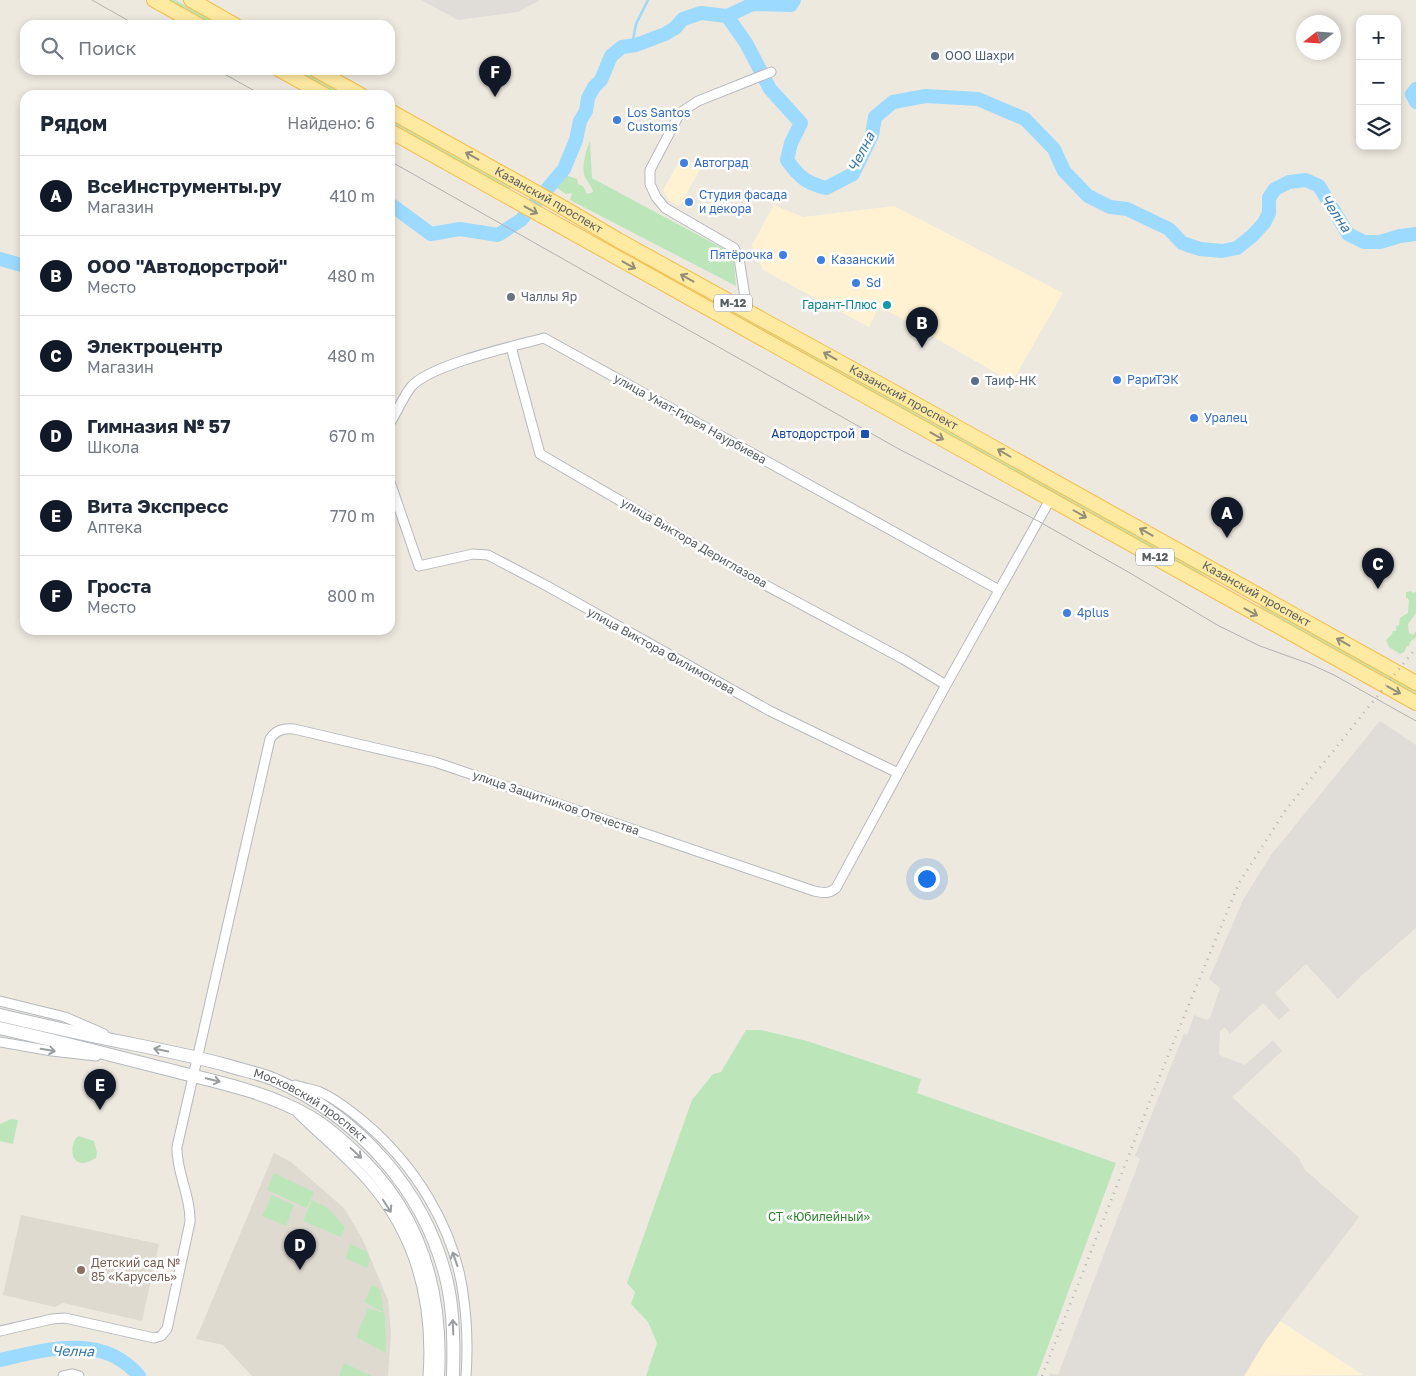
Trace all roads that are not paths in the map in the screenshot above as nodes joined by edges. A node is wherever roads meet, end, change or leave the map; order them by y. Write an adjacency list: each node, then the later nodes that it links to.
1 (154, 0): 3 (main road)
2 (191, 0): 4 (main road)
3 (190, 20)
4 (226, 20)
5 (771, 72): 14 (street)
6 (289, 75): 8 (main road)
7 (325, 75): 9 (main road)
8 (316, 90)
9 (352, 90)
10 (395, 114): 12 (main road, Казанский проспект / М-12, one-way to 10)
11 (395, 134): 13 (main road, Казанский проспект / М-12, one-way to 13)
12 (618, 240): 13 (main road); 14 (main road, Казанский проспект / М-12, one-way to 12)
13 (609, 254): 18 (main road, Казанский проспект / М-12, one-way to 18)
14 (747, 310): 19 (main road, Казанский проспект / М-12, one-way to 14)
15 (511, 347): 16 (street, улица Умат-Гирея Наурбиева); 20 (street, улица Умат-Гирея Наурбиева); 23 (street, улица Виктора Дериглазова)
16 (395, 415)
17 (395, 496): 25 (street, улица Виктора Филимонова)
18 (1051, 498): 20 (street); 21 (main road, Казанский проспект / М-12, one-way to 21)
19 (1241, 584): 21 (main road); 22 (main road, Казанский проспект / М-12, one-way to 19)
20 (999, 590): 23 (street)
21 (1227, 598): 24 (main road, Казанский проспект / М-12, one-way to 24)
22 (1416, 683)
23 (946, 685): 25 (street)
24 (1416, 703)
25 (898, 773): 31 (street, улица Защитников Отечества)
26 (0, 1001): 30 (street)
27 (0, 1015): 30 (main road, Московский проспект)
28 (0, 1028): 32 (main road, Московский проспект)
29 (0, 1042): 32 (street, one-way to 32)
30 (123, 1042): 31 (main road, Московский проспект, one-way to 30)
31 (198, 1057): 33 (street); 34 (main road, Московский проспект)
32 (166, 1069): 33 (main road, Московский проспект)
33 (193, 1075): 35 (main road, Московский проспект, one-way to 35); 36 (street)
34 (271, 1079): 41 (main road, Московский проспект, one-way to 34); 42 (street, one-way to 34)
35 (292, 1108): 39 (street, one-way to 39); 40 (main road, Московский проспект, one-way to 40)
36 (0, 1331)
37 (63, 1376): 38 (street)
38 (79, 1376)
39 (428, 1376)
40 (438, 1376)
41 (452, 1376)
42 (466, 1376)

